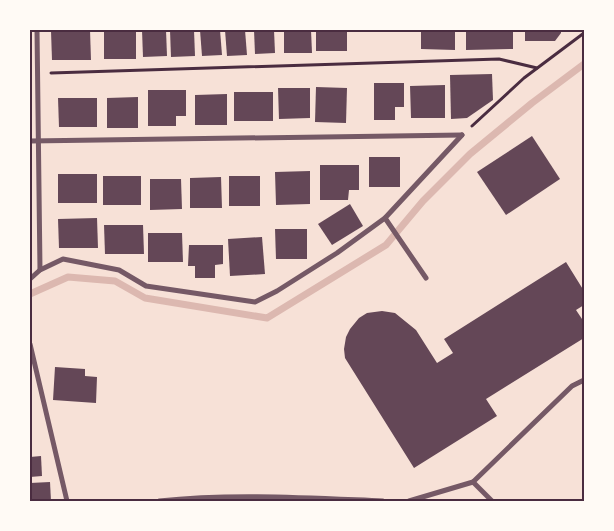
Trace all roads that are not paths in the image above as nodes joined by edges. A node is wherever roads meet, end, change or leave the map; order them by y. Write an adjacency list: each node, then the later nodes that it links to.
1 (37, 30): 3 (street)
2 (30, 141): 3 (street)
3 (38, 141): 4 (street); 5 (street)
4 (385, 218): 5 (street); 6 (street)
5 (40, 270): 7 (street)
6 (426, 278)
7 (30, 279)
8 (30, 345): 11 (street)
9 (584, 380): 10 (street)
10 (474, 482): 14 (street); 15 (street)
11 (67, 501)
12 (159, 501): 13 (street)
13 (383, 501)
14 (409, 501)
15 (492, 501)

